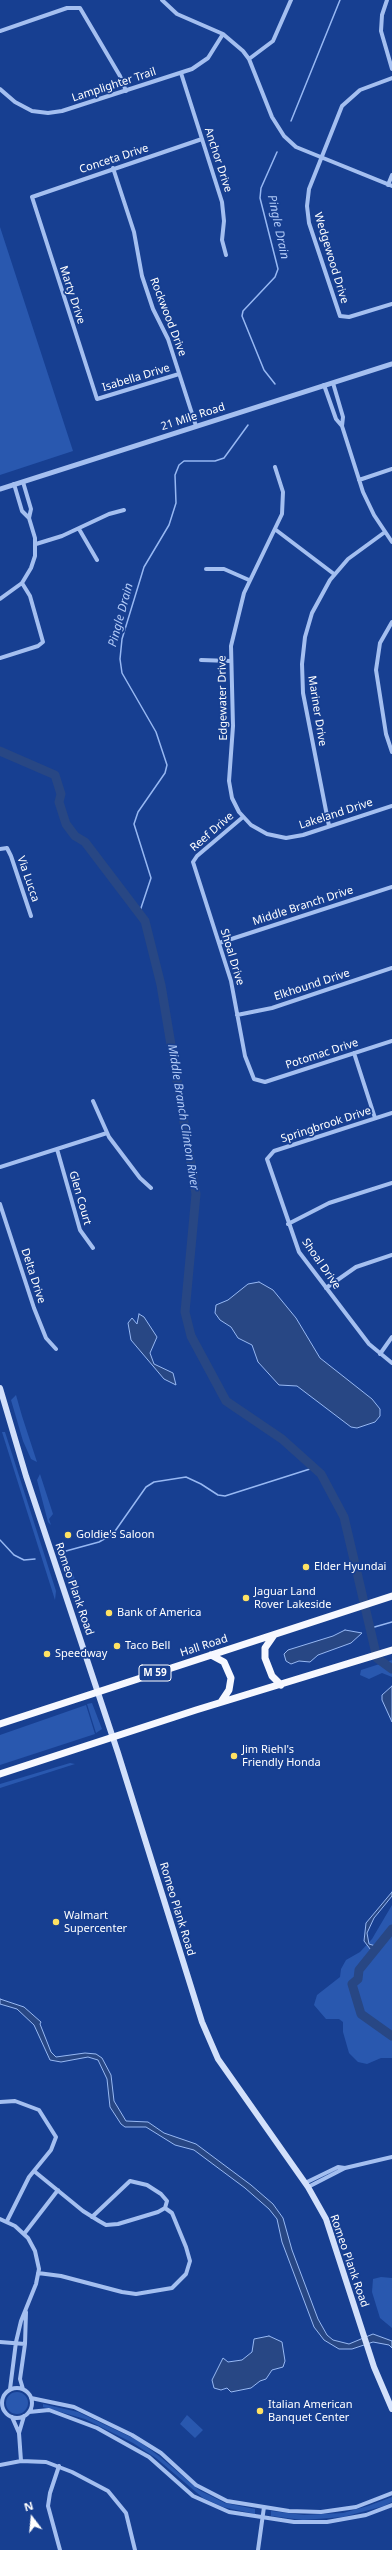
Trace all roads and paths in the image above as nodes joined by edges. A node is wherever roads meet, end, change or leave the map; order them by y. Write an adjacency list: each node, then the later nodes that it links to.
1 (162, 0): 5 (street)
2 (291, 0): 6 (street)
3 (387, 0): 7 (street)
4 (0, 31): 11 (street)
5 (223, 34): 6 (street); 8 (street, Lamplighter Trail)
6 (249, 59): 13 (street)
7 (392, 69)
8 (181, 73): 11 (street, Lamplighter Trail); 12 (street, Anchor Drive)
9 (392, 78): 13 (street, Wedgewood Drive)
10 (0, 89): 11 (street, Lamplighter Trail)
11 (126, 91)
12 (202, 139): 14 (street, Conceta Drive); 18 (street, Anchor Drive)
13 (321, 158): 16 (street); 19 (street, Wedgewood Drive)
14 (113, 168): 17 (street, Conceta Drive); 21 (street, Rockwood Drive)
15 (392, 175): 16 (street)
16 (390, 185)
17 (32, 197): 24 (street, Marty Drive)
18 (226, 255)
19 (392, 304)
20 (392, 364): 22 (street, 21 Mile Road)
21 (179, 374): 24 (street, Isabella Drive); 25 (street, Rockwood Drive)
22 (333, 383): 23 (street, 21 Mile Road); 26 (street)
23 (324, 385): 25 (street, 21 Mile Road); 26 (street)
24 (97, 399)
25 (196, 426): 30 (street, 21 Mile Road)
26 (342, 426): 29 (street)
27 (275, 467): 36 (street, Edgewater Drive)
28 (392, 469): 29 (street)
29 (359, 480): 37 (street)
30 (23, 482): 31 (street, 21 Mile Road); 34 (street)
31 (14, 484): 32 (street, 21 Mile Road); 34 (street)
32 (0, 489)
33 (124, 510): 35 (street)
34 (29, 518): 39 (street)
35 (79, 529): 39 (street); 40 (street)
36 (276, 530): 42 (street); 43 (street, Edgewater Drive)
37 (384, 532): 38 (street); 42 (street, Mariner Drive)
38 (392, 542)
39 (36, 544): 44 (street)
40 (97, 560)
41 (206, 569): 43 (street)
42 (334, 574): 53 (street, Mariner Drive)
43 (249, 580): 49 (street, Edgewater Drive)
44 (22, 583): 45 (street); 47 (street)
45 (0, 599)
46 (392, 622): 50 (street)
47 (0, 658)
48 (201, 660): 49 (street)
49 (230, 661): 52 (street, Edgewater Drive)
50 (392, 752)
51 (392, 806): 53 (street, Lakeland Drive)
52 (243, 817): 53 (street, Lakeland Drive); 55 (street, Reef Drive)
53 (329, 826)
54 (0, 848): 57 (street, Via Lucca)
55 (194, 860): 58 (street, Shoal Drive)
56 (392, 887): 58 (street, Middle Branch Drive)
57 (31, 916)
58 (219, 943): 60 (street, Shoal Drive)
59 (392, 968): 60 (street, Elkhound Drive)
60 (238, 1015): 63 (street, Shoal Drive)
61 (392, 1041): 62 (street, Potomac Drive)
62 (354, 1053): 63 (street, Potomac Drive); 66 (street)
63 (256, 1082)
64 (93, 1101): 67 (street)
65 (392, 1113): 66 (street, Springbrook Drive)
66 (375, 1118): 69 (street, Springbrook Drive)
67 (107, 1133): 68 (street); 72 (street)
68 (57, 1149): 70 (street); 75 (street, Glen Court)
69 (268, 1156): 74 (street, Shoal Drive)
70 (0, 1167)
71 (392, 1183): 74 (street)
72 (151, 1188)
73 (0, 1204): 79 (street, Delta Drive)
74 (288, 1224): 77 (street, Shoal Drive)
75 (93, 1248)
76 (392, 1255): 77 (street)
77 (326, 1288): 80 (street, Shoal Drive)
78 (392, 1337): 80 (street)
79 (56, 1349)
80 (380, 1354): 81 (street, Shoal Drive)
81 (392, 1363)
82 (0, 1388): 88 (main road, Romeo Plank Road)
83 (392, 1596): 84 (highway, Hall Road / M 59)
84 (275, 1634): 86 (highway, Hall Road / M 59); 87 (highway)
85 (391, 1650): 87 (highway)
86 (211, 1655): 88 (highway, Hall Road / M 59); 89 (highway)
87 (281, 1684): 89 (highway)
88 (98, 1691): 90 (highway, Hall Road / M 59); 91 (main road, Romeo Plank Road)
89 (221, 1702): 91 (highway)
90 (0, 1724)
91 (112, 1737): 92 (highway); 96 (main road, Romeo Plank Road)
92 (0, 1774)
93 (0, 2102): 95 (street)
94 (392, 2157): 96 (street)
95 (34, 2171): 97 (street); 101 (street)
96 (306, 2185): 112 (main road, Romeo Plank Road)
97 (58, 2190): 99 (street); 102 (street)
98 (165, 2208): 99 (street); 99 (street); 103 (street)
99 (92, 2217)
100 (0, 2219): 101 (street)
101 (7, 2222): 102 (street)
102 (24, 2234): 103 (street)
103 (38, 2273): 104 (street)
104 (26, 2312): 106 (street); 107 (street)
105 (0, 2342): 106 (street)
106 (16, 2342): 107 (street); 109 (street)
107 (25, 2344): 108 (street)
108 (23, 2389): 109 (street); 110 (street)
109 (10, 2390): 111 (street)
110 (31, 2398): 114 (street); 124 (street)
111 (1, 2400): 115 (street)
112 (392, 2409)
113 (0, 2412): 115 (street)
114 (29, 2412): 116 (street); 125 (street)
115 (6, 2413): 117 (street)
116 (24, 2416): 117 (street); 118 (street)
117 (11, 2417): 118 (street)
118 (19, 2433): 119 (street)
119 (21, 2461): 120 (street); 121 (street)
120 (0, 2465)
121 (59, 2466): 126 (street); 127 (street)
122 (392, 2493): 124 (street)
123 (392, 2505): 125 (street)
124 (264, 2507): 125 (street)
125 (263, 2518): 128 (street)
126 (60, 2550)
127 (135, 2550)
128 (258, 2550)

